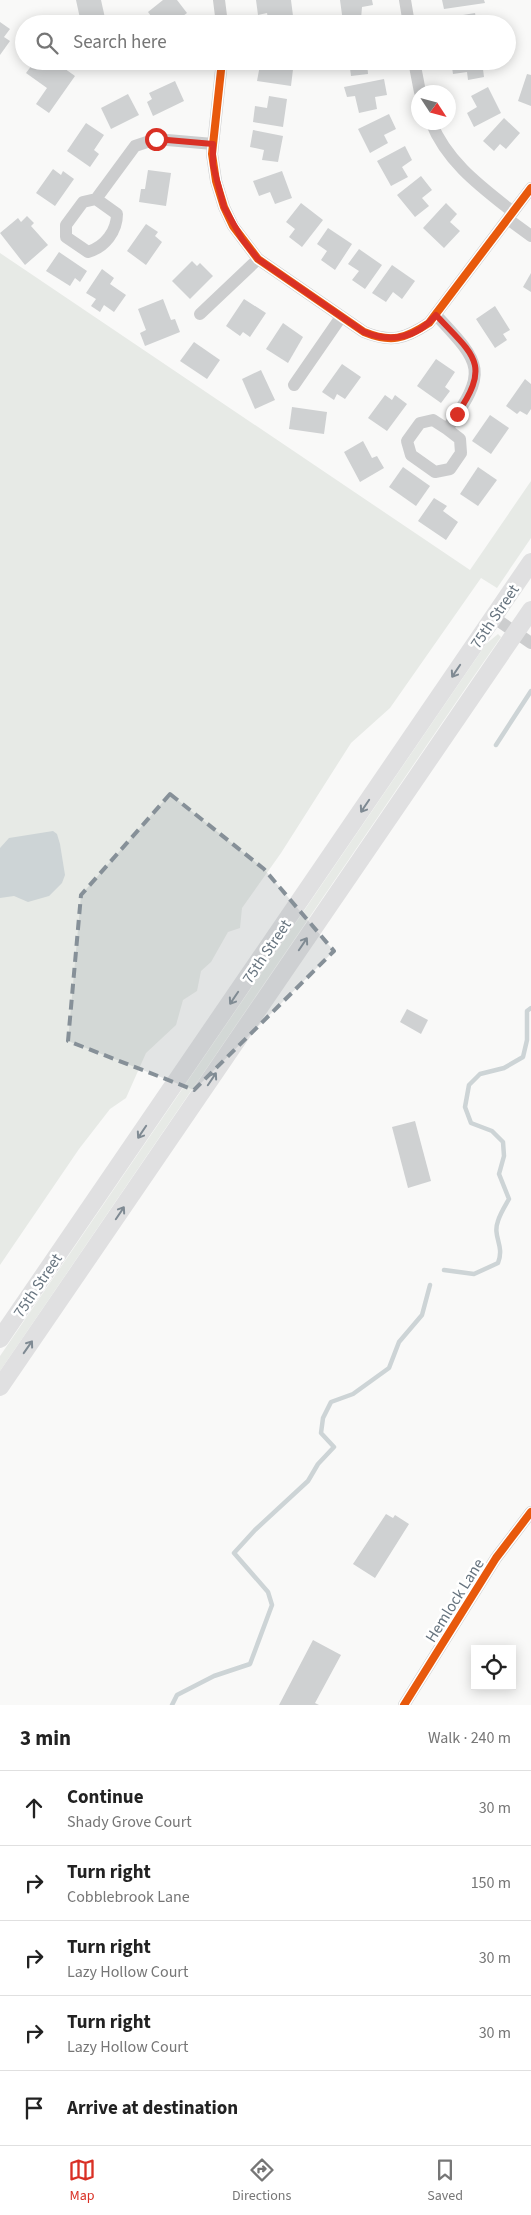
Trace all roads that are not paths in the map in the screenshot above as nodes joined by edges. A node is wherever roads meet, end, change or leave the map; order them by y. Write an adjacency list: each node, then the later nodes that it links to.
1 (219, 0): 3 (street)
2 (405, 0): 4 (street)
3 (221, 15)
4 (408, 15)
5 (221, 70): 9 (street)
6 (416, 70): 7 (street)
7 (419, 85)
8 (435, 130): 12 (street)
9 (213, 144): 11 (street); 14 (street)
10 (531, 188): 12 (street)
11 (96, 199): 11 (street)
12 (510, 215): 13 (street); 16 (street)
13 (531, 236)
14 (258, 259): 15 (street); 17 (street)
15 (200, 314)
16 (436, 315): 17 (street); 19 (street)
17 (341, 317): 18 (street)
18 (294, 385)
19 (446, 429): 19 (street)
20 (531, 562): 22 (main road, 75th Street)
21 (531, 610): 22 (main road, 75th Street)
22 (505, 625): 23 (street); 24 (main road, 75th Street, one-way to 24); 25 (main road, 75th Street, one-way to 22)
23 (531, 643)
24 (0, 1339)
25 (0, 1387)
26 (531, 1512): 27 (street, Hemlock Lane)
27 (404, 1705)

